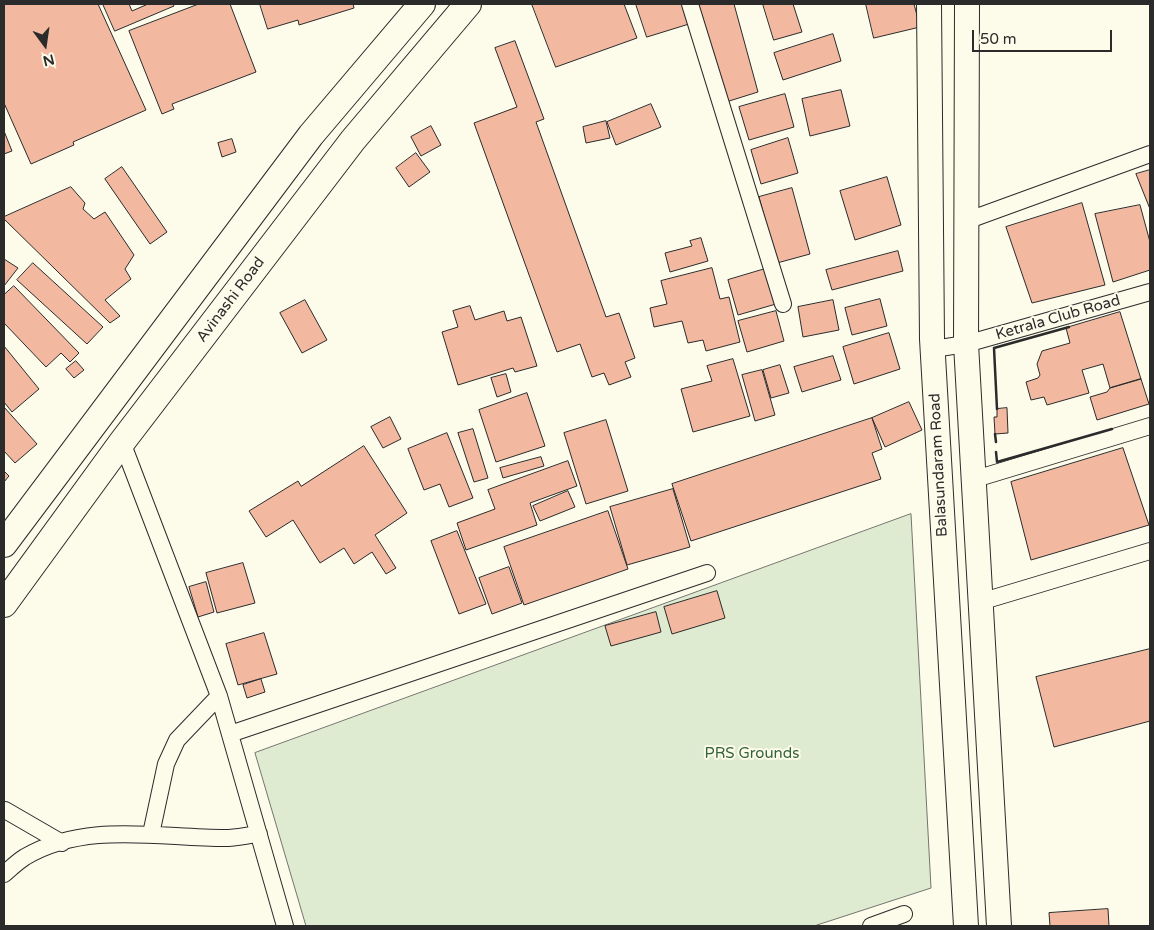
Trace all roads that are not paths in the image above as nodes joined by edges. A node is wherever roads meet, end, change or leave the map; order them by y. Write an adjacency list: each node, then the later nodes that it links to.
1 (422, 4): 15 (main road)
2 (468, 4): 13 (main road, Avinashi Road)
3 (690, 4): 9 (street)
4 (929, 4): 11 (main road, Balasundaram Road)
5 (967, 4): 7 (main road)
6 (1150, 154): 7 (street)
7 (966, 221): 10 (main road)
8 (1150, 292): 10 (street, Ketrala Club Road)
9 (783, 304)
10 (966, 344): 11 (street, Ketrala Club Road); 14 (main road)
11 (933, 349): 21 (main road, Balasundaram Road)
12 (1150, 426): 14 (street)
13 (122, 442): 19 (main road, Avinashi Road); 22 (street)
14 (972, 480): 18 (main road)
15 (4, 544)
16 (1150, 551): 18 (street)
17 (708, 573): 23 (street)
18 (980, 602): 20 (main road)
19 (4, 604)
20 (984, 670): 21 (main road); 33 (main road)
21 (950, 673): 32 (main road, Balasundaram Road)
22 (219, 696): 23 (street); 25 (street)
23 (230, 734): 26 (street)
24 (5, 810): 27 (street)
25 (151, 834): 26 (street); 27 (street)
26 (259, 834): 30 (street)
27 (62, 843): 28 (street)
28 (4, 874)
29 (904, 914): 31 (street)
30 (286, 926)
31 (871, 926)
32 (966, 926)
33 (999, 926)

